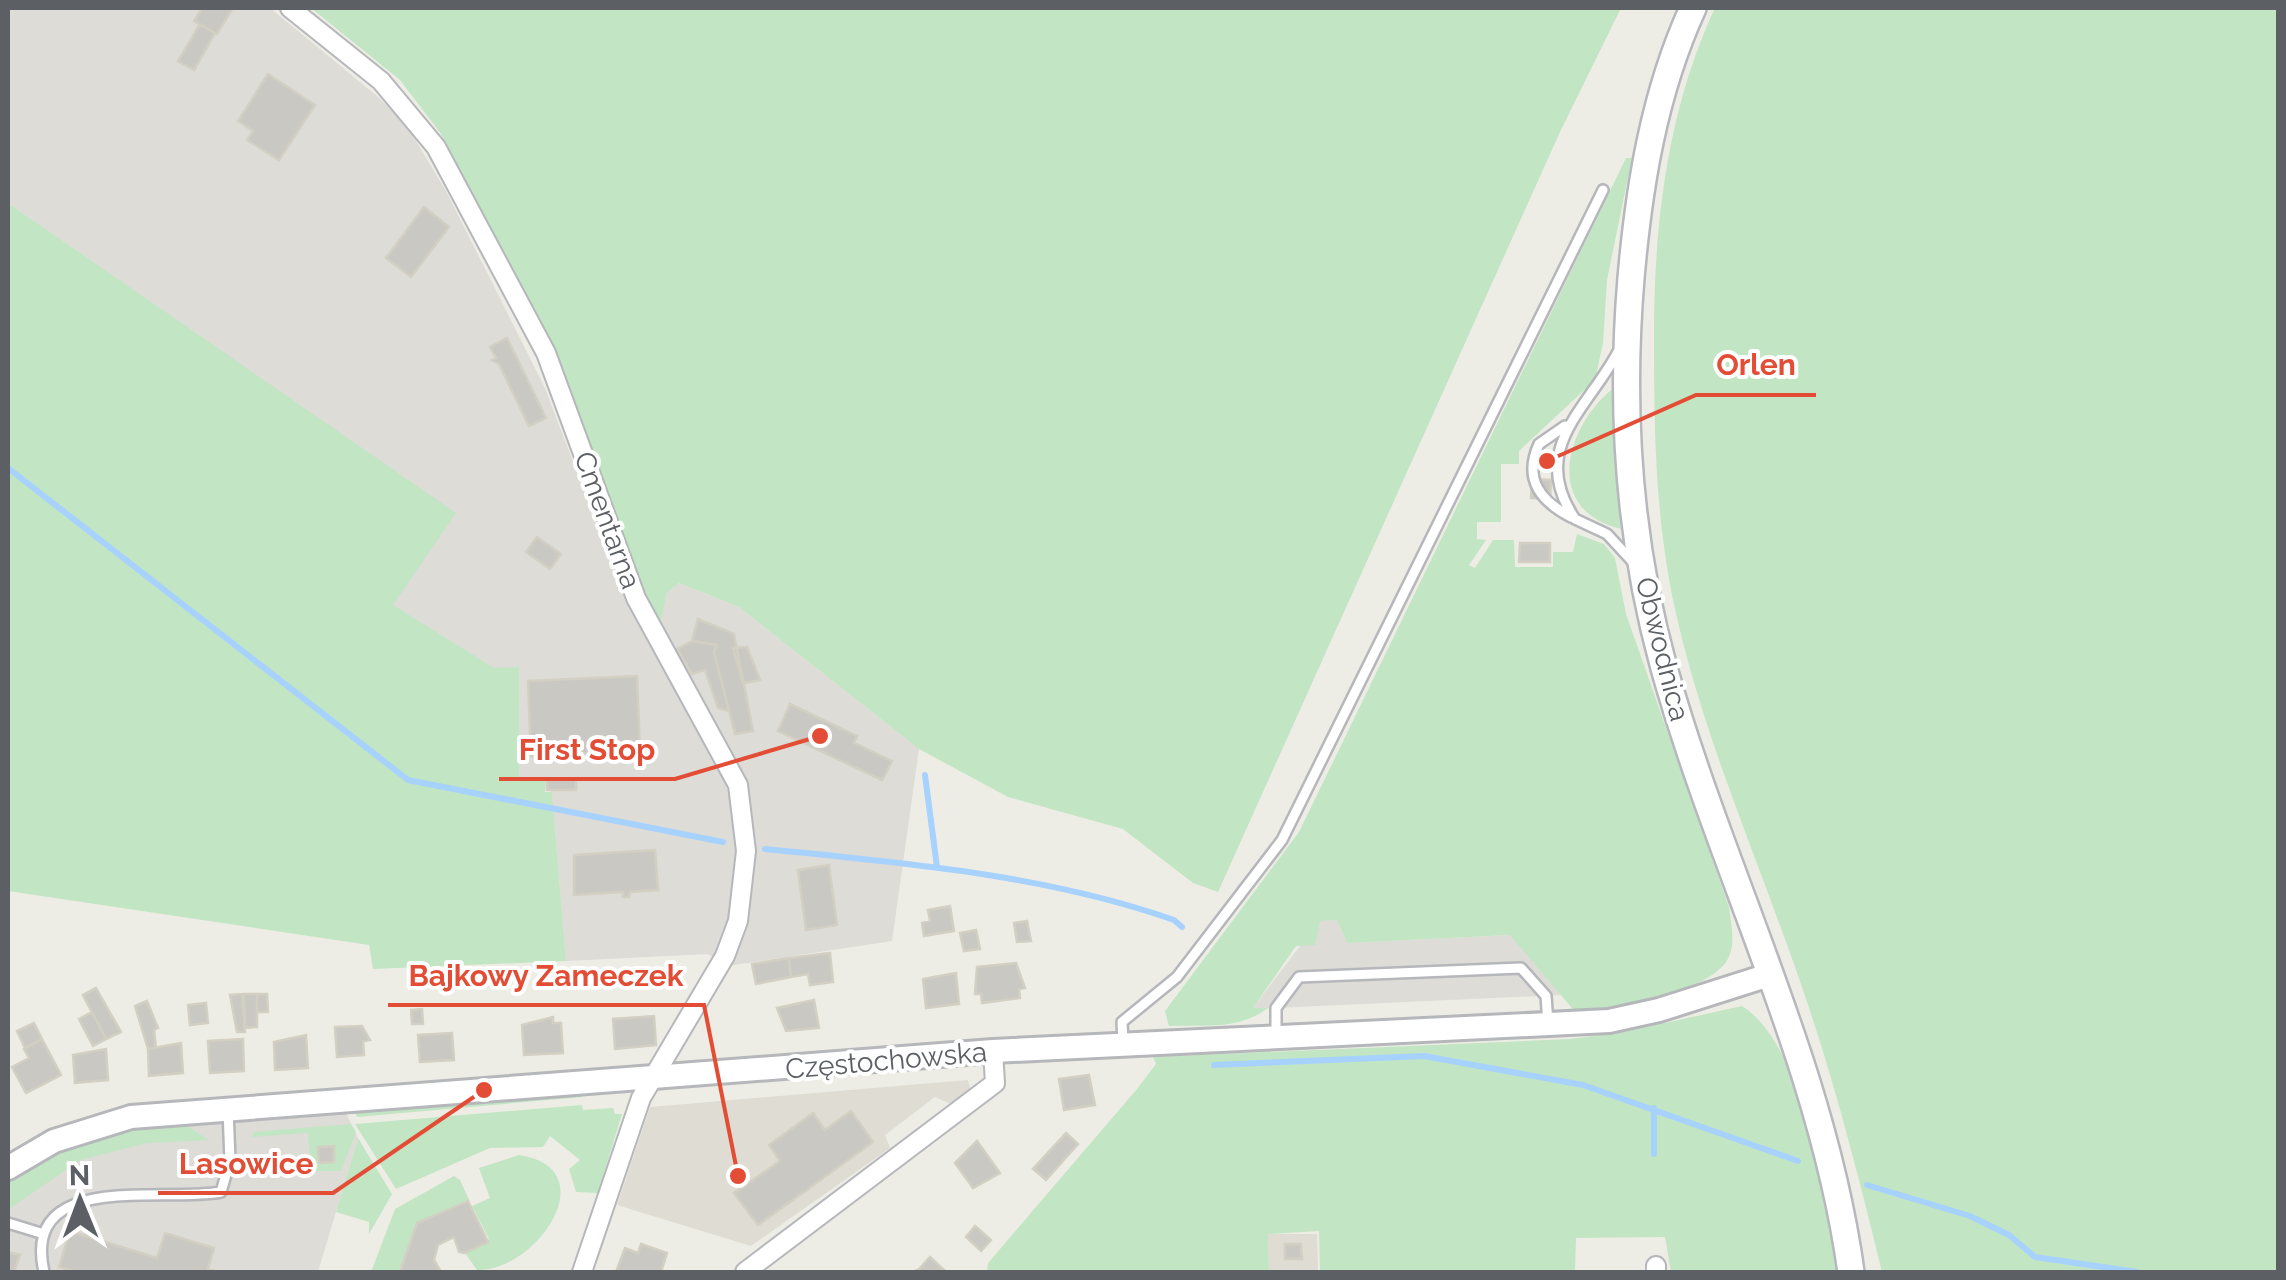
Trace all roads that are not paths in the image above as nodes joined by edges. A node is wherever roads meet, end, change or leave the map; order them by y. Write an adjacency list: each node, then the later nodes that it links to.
1 (290, 8): 13 (street, Cmentarna)
2 (1693, 8): 4 (main road, Obwodnica)
3 (1604, 190): 11 (lane)
4 (1628, 333): 5 (lane); 7 (main road, Obwodnica)
5 (1567, 424): 6 (lane); 6 (lane)
6 (1574, 519): 7 (lane)
7 (1648, 600): 8 (main road, Obwodnica)
8 (1769, 975): 9 (street, Częstochowska); 21 (main road, Obwodnica)
9 (1548, 1024): 10 (street, Częstochowska); 10 (lane)
10 (1276, 1038): 11 (street, Częstochowska)
11 (1123, 1043): 12 (street, Częstochowska)
12 (992, 1051): 13 (street, Częstochowska); 20 (street)
13 (650, 1078): 14 (street, Częstochowska); 19 (street, Cmentarna)
14 (228, 1109): 15 (street, Częstochowska); 17 (lane)
15 (8, 1168)
16 (8, 1222): 17 (lane)
17 (44, 1234): 18 (lane)
18 (44, 1272)
19 (582, 1272)
20 (745, 1272)
21 (1852, 1272)

